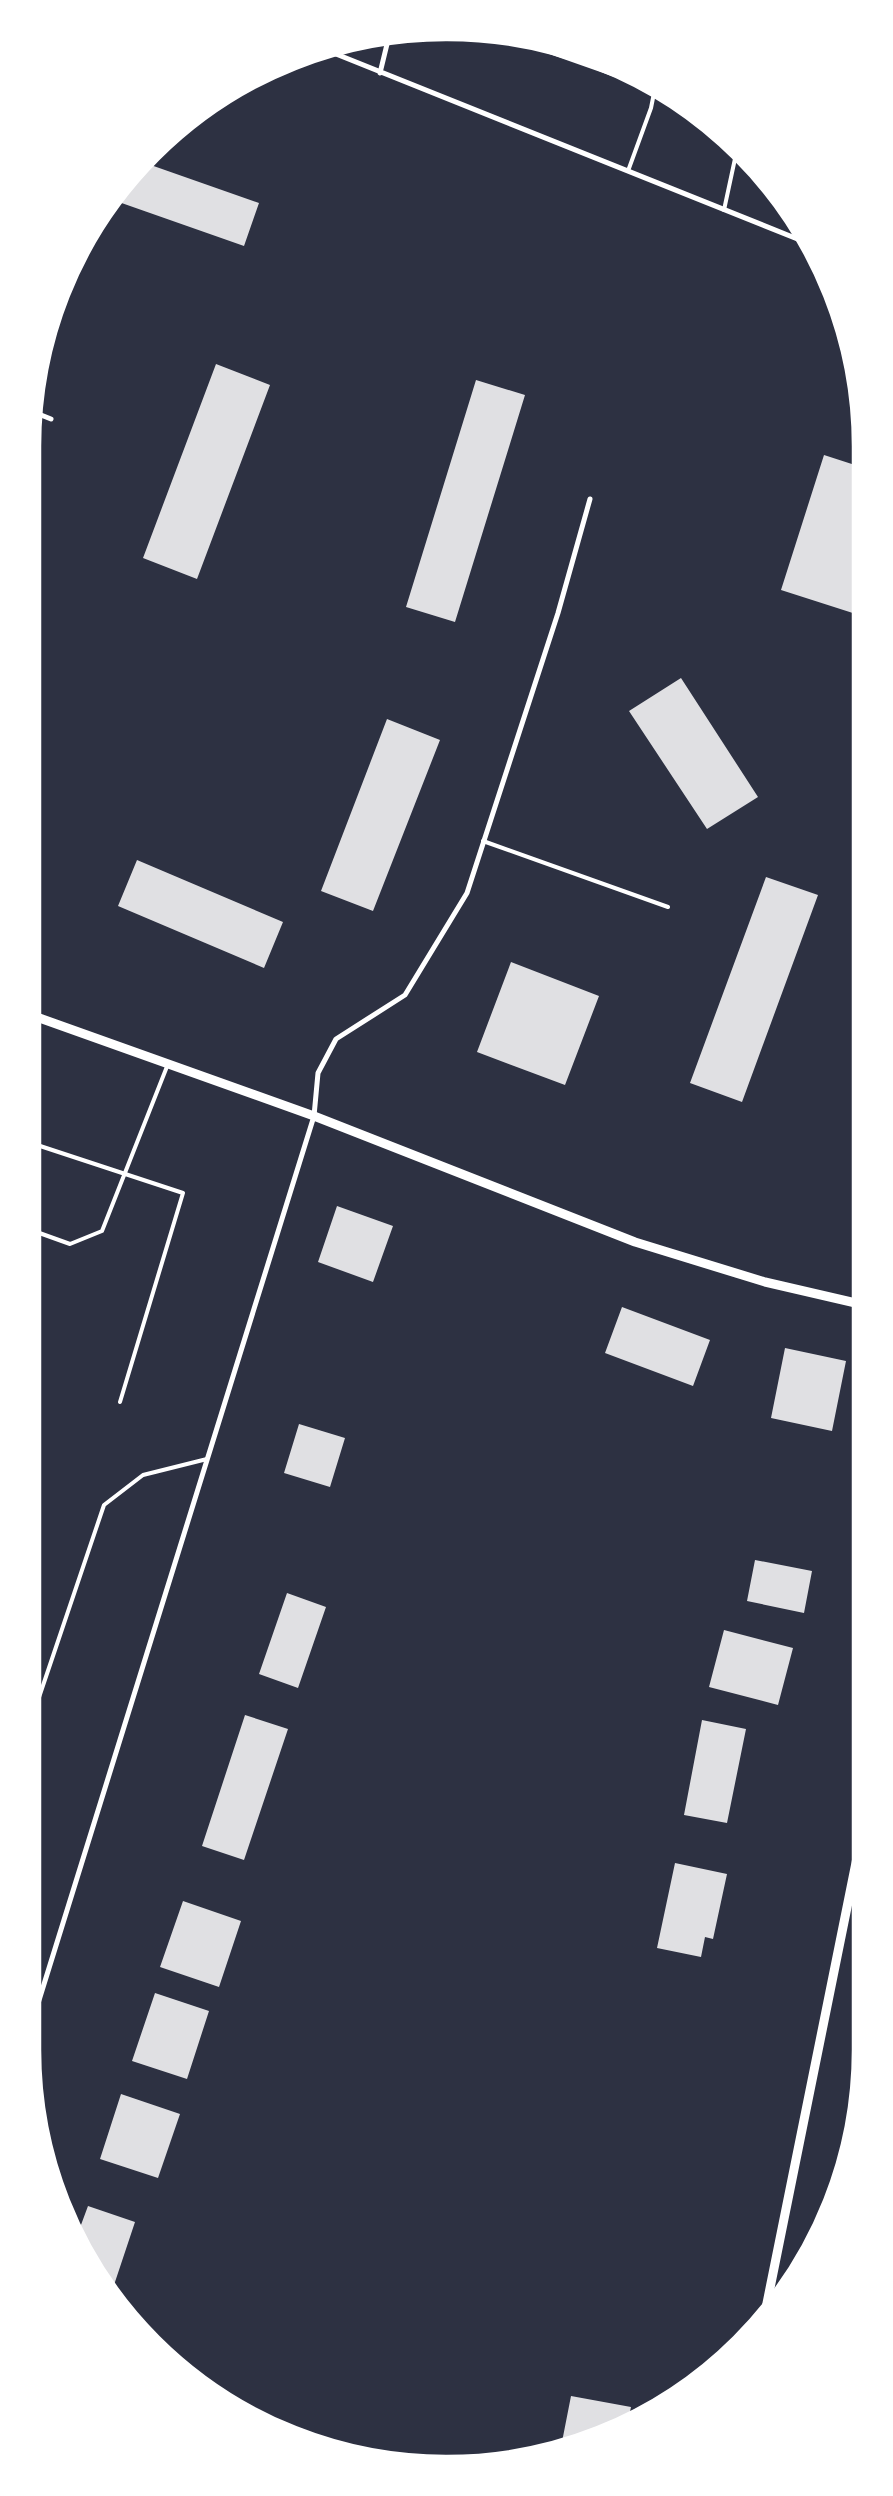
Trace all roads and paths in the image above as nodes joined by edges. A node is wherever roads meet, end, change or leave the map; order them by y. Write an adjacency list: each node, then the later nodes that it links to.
1 (387, 44): 3 (street)
2 (338, 55): 3 (street)
3 (380, 73): 6 (street)
4 (654, 97): 6 (lane)
5 (735, 160): 7 (lane)
6 (628, 172): 7 (street)
7 (724, 210): 8 (street)
8 (796, 238)
9 (41, 415): 10 (street)
10 (51, 419)
11 (590, 499): 12 (street)
12 (483, 841): 13 (lane); 16 (street)
13 (668, 908)
14 (40, 1018): 15 (street)
15 (168, 1064): 16 (street); 18 (lane)
16 (314, 1116): 20 (street); 22 (street)
17 (40, 1146): 18 (lane)
18 (125, 1173): 19 (lane); 21 (lane)
19 (40, 1233)
20 (853, 1302)
21 (120, 1402)
22 (207, 1459): 23 (lane); 25 (street)
23 (40, 1694)
24 (853, 1878): 26 (street)
25 (40, 1997)
26 (768, 2298)

